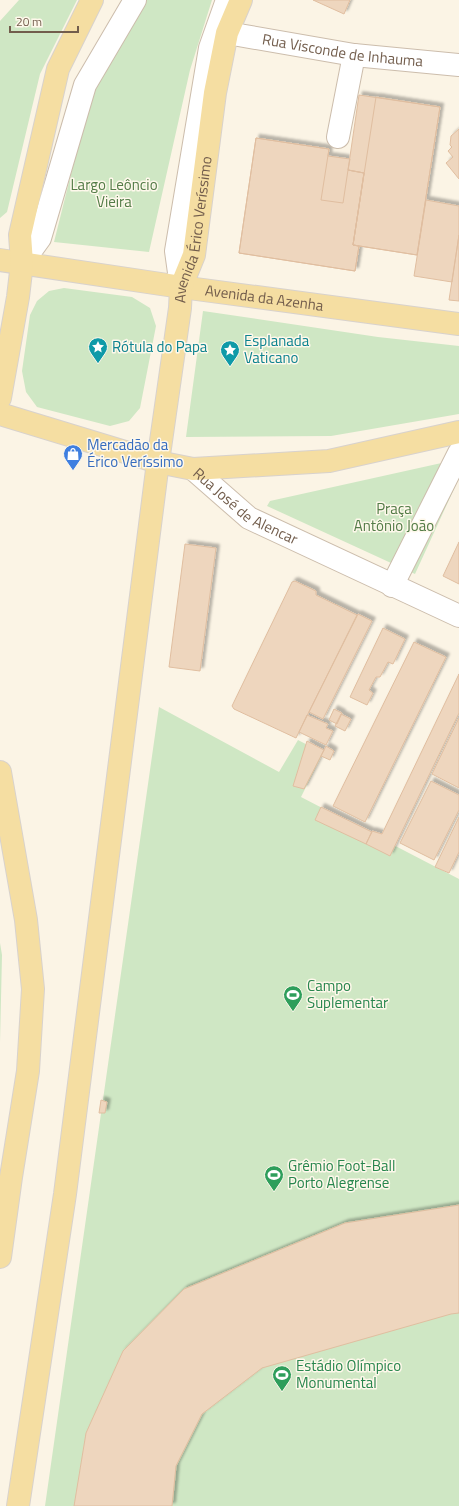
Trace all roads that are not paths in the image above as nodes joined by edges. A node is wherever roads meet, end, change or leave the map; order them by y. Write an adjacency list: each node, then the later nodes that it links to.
1 (92, 0): 10 (main road)
2 (135, 0): 10 (street)
3 (227, 0): 11 (street)
4 (241, 0): 5 (main road, Avenida Érico Veríssimo)
5 (227, 33): 6 (street, Rua Visconde de Inhauma); 11 (main road, Avenida Érico Veríssimo)
6 (354, 55): 7 (street, Rua Visconde de Inhauma); 8 (street)
7 (459, 65)
8 (338, 137)
9 (0, 260): 10 (main road)
10 (22, 263): 11 (main road, Avenida da Azenha); 13 (main road)
11 (181, 287): 12 (main road, Avenida da Azenha); 17 (main road, Avenida Érico Veríssimo)
12 (459, 324)
13 (0, 398)
14 (0, 414): 17 (main road, Rua José de Alencar)
15 (459, 432): 18 (main road)
16 (459, 453): 19 (street)
17 (158, 462): 18 (main road, Rua José de Alencar); 24 (main road, Avenida Érico Veríssimo)
18 (193, 469): 19 (street, Rua José de Alencar)
19 (392, 586): 20 (street, Rua José de Alencar)
20 (459, 616)
21 (0, 772): 22 (main road)
22 (5, 1175): 23 (main road)
23 (0, 1257)
24 (18, 1506)

